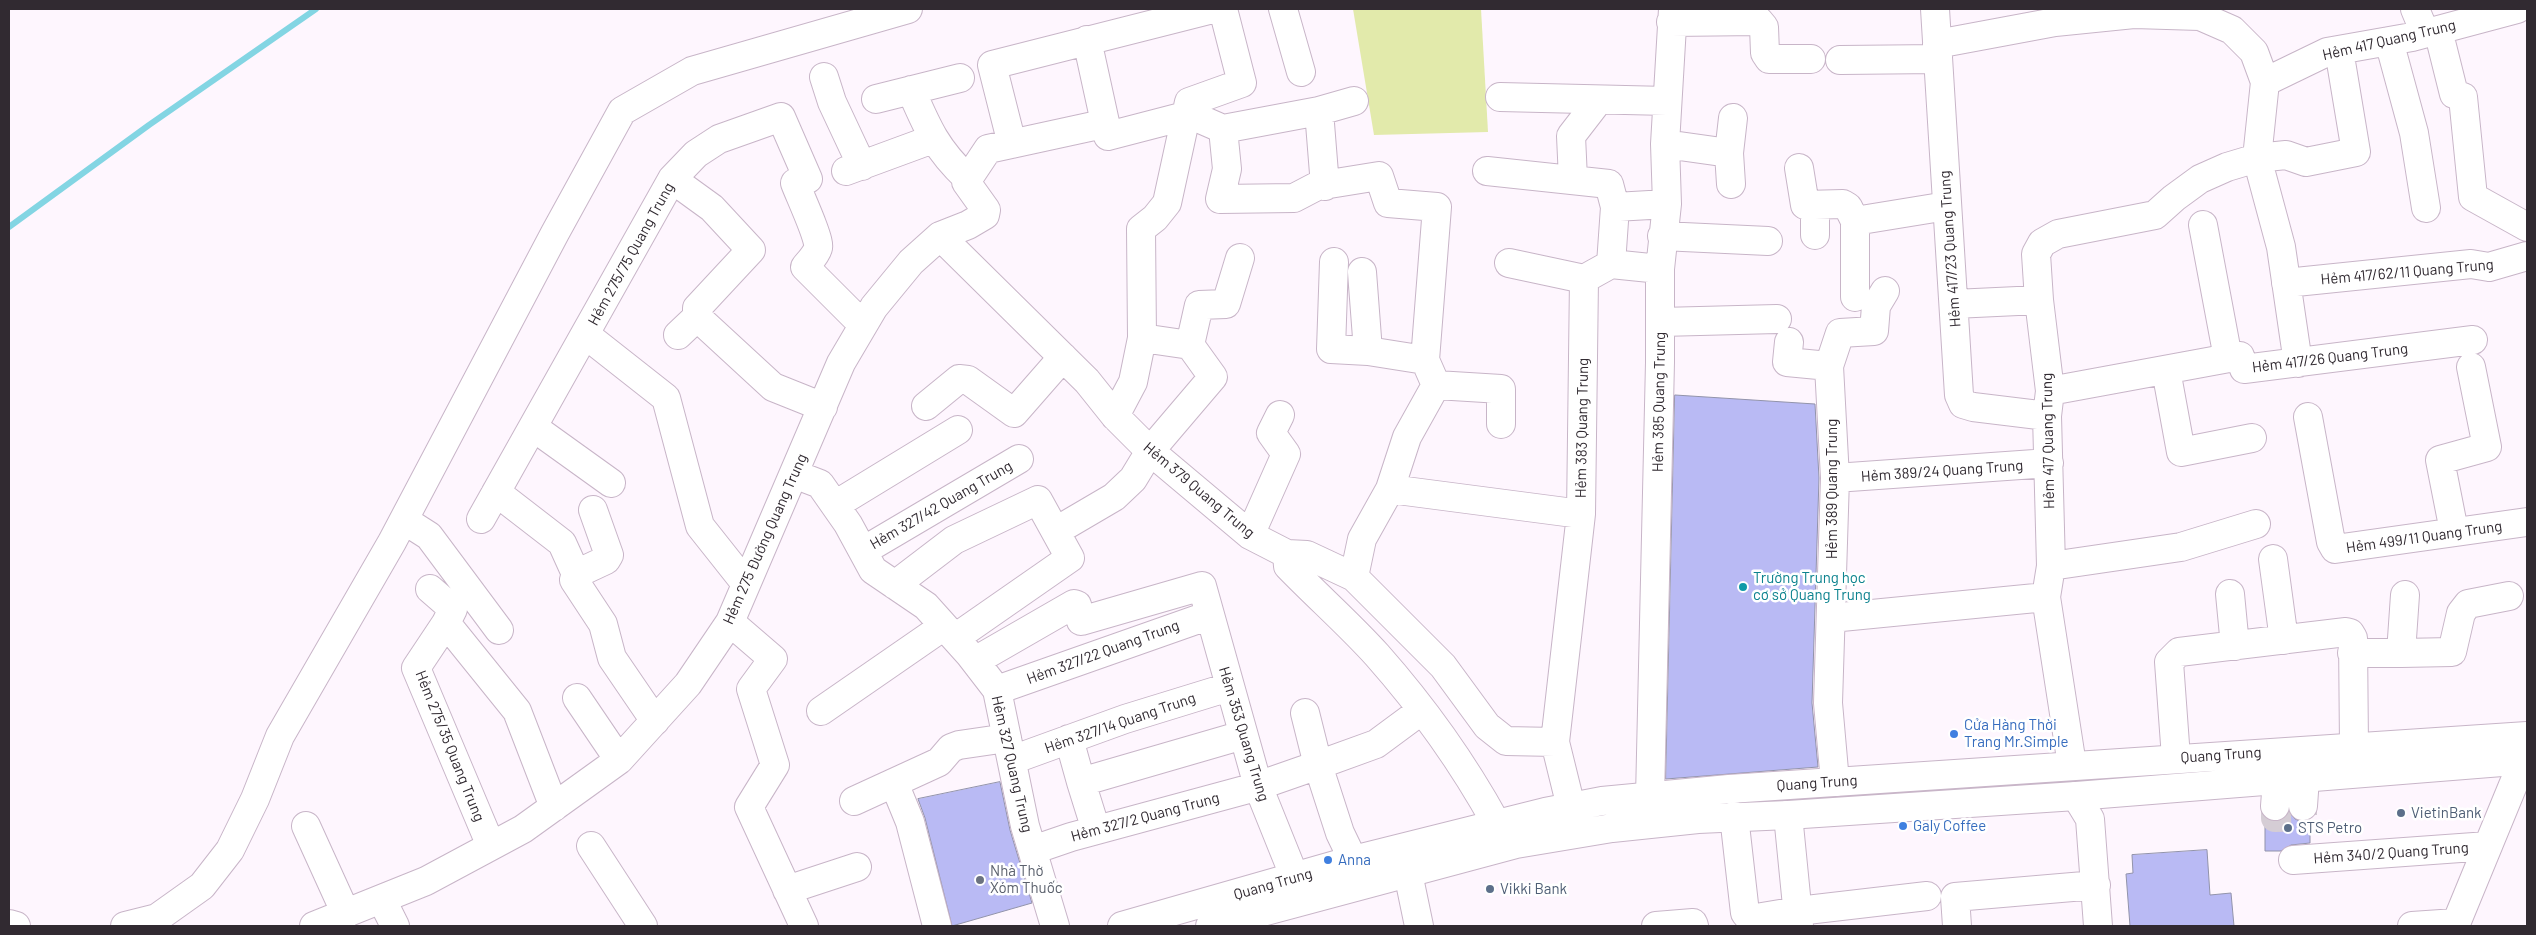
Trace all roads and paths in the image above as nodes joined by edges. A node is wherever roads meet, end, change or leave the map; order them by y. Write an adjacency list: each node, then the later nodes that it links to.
1 (908, 9): 107 (street)
2 (1213, 9): 12 (street)
3 (1223, 9): 29 (street)
4 (1284, 9): 18 (street)
5 (1935, 9): 15 (street, Hẻm 417/23 Quang Trung)
6 (2517, 9): 11 (street, Hẻm 417 Quang Trung)
7 (2523, 9): 10 (street)
8 (2134, 11): 15 (street); 21 (street)
9 (1672, 15): 16 (street); 27 (street, Hẻm 385 Quang Trung)
10 (2527, 22)
11 (2426, 24): 13 (street, Hẻm 417 Quang Trung); 52 (street)
12 (1087, 40): 31 (street); 35 (street)
13 (2389, 41): 14 (street, Hẻm 417 Quang Trung); 49 (street)
14 (2339, 50): 21 (street, Hẻm 417 Quang Trung); 37 (street, Hẻm 417 Quang Trung)
15 (1938, 52): 17 (street); 47 (street, Hẻm 417/23 Quang Trung)
16 (1812, 59)
17 (1840, 60)
18 (1301, 72)
19 (824, 76): 33 (street)
20 (960, 78): 22 (street)
21 (2265, 82): 37 (street)
22 (911, 90): 24 (street); 33 (street)
23 (1500, 97): 25 (street)
24 (876, 99)
25 (1598, 100): 27 (street); 42 (street)
26 (1354, 101): 28 (street)
27 (1667, 101): 34 (street, Hẻm 385 Quang Trung)
28 (1319, 111): 32 (street); 44 (street)
29 (1184, 116): 31 (street); 32 (street); 73 (street)
30 (1733, 118): 36 (street)
31 (1103, 124): 35 (street)
32 (1223, 129): 44 (street)
33 (933, 139): 40 (street)
34 (1666, 144): 36 (street); 45 (street, Hẻm 385 Quang Trung)
35 (1000, 146): 40 (street)
36 (1730, 153): 43 (street)
37 (2257, 158): 65 (street); 68 (street, Hẻm 417 Quang Trung)
38 (1799, 168): 46 (street)
39 (1487, 171): 42 (street)
40 (967, 178): 54 (street, Hẻm 275 Đường Quang Trung)
41 (672, 179): 71 (street, Hẻm 275/75 Quang Trung); 72 (street, Hẻm 275/75 Quang Trung); 87 (street)
42 (1573, 179): 48 (street)
43 (1731, 184)
44 (1325, 186): 79 (street)
45 (1667, 204): 48 (street); 55 (street, Hẻm 385 Quang Trung)
46 (1815, 205): 50 (street); 53 (street)
47 (1947, 206): 50 (street); 69 (street, Hẻm 417/23 Quang Trung)
48 (1615, 207): 61 (street)
49 (2426, 208)
50 (1856, 221): 67 (street)
51 (2203, 225): 78 (street)
52 (2527, 227)
53 (1815, 235)
54 (940, 236): 71 (street, Hẻm 275 Đường Quang Trung); 77 (street, Hẻm 379 Quang Trung)
55 (1662, 236): 56 (street); 62 (street, Hẻm 385 Quang Trung)
56 (1768, 241)
57 (2527, 256): 65 (street, Hẻm 417/62/11 Quang Trung)
58 (1240, 258): 75 (street)
59 (1334, 262): 76 (street)
60 (1509, 264): 64 (street)
61 (1611, 264): 62 (street); 64 (street)
62 (1660, 269): 70 (street, Hẻm 385 Quang Trung)
63 (1362, 272): 76 (street)
64 (1584, 279): 105 (street, Hẻm 383 Quang Trung)
65 (2286, 283): 80 (street)
66 (1885, 291): 81 (street, Hẻm 389 Quang Trung)
67 (1855, 297)
68 (2039, 300): 69 (street); 85 (street, Hẻm 417 Quang Trung)
69 (1954, 304): 85 (street, Hẻm 417/23 Quang Trung)
70 (1661, 322): 81 (street); 160 (street, Hẻm 385 Quang Trung)
71 (863, 325): 87 (street, Hẻm 275 Đường Quang Trung)
72 (586, 334): 92 (street, Hẻm 275/75 Quang Trung); 119 (street, Hẻm 275/75 Quang Trung)
73 (1142, 338): 75 (street); 89 (street)
74 (2473, 340): 80 (street, Hẻm 417/26 Quang Trung)
75 (1190, 345): 95 (street)
76 (1368, 351): 79 (street)
77 (1063, 357): 86 (street); 89 (street, Hẻm 379 Quang Trung)
78 (2228, 358): 80 (street, Hẻm 417/26 Quang Trung); 83 (street)
79 (1425, 360): 84 (street)
80 (2298, 363)
81 (1829, 366): 99 (street, Hẻm 389 Quang Trung)
82 (2471, 367): 111 (street)
83 (2166, 370): 85 (street); 94 (street)
84 (1436, 385): 91 (street); 101 (street)
85 (2049, 403): 97 (street, Hẻm 417 Quang Trung)
86 (926, 406)
87 (823, 407): 98 (street, Hẻm 275 Đường Quang Trung)
88 (1280, 415): 112 (street)
89 (1115, 416): 95 (street, Hẻm 379 Quang Trung)
90 (2308, 417): 111 (street, Hẻm 499/11 Quang Trung)
91 (1500, 424)
92 (533, 427): 100 (street); 102 (street, Hẻm 275/75 Quang Trung)
93 (958, 430): 103 (street)
94 (2252, 438)
95 (1150, 451): 110 (street); 112 (street, Hẻm 379 Quang Trung)
96 (1018, 460): 113 (street, Hẻm 327/42 Quang Trung)
97 (2049, 463): 99 (street, Hẻm 389/24 Quang Trung); 116 (street, Hẻm 417 Quang Trung)
98 (794, 474): 103 (street, Hẻm 327 Quang Trung); 119 (street, Hẻm 275 Đường Quang Trung)
99 (1834, 478): 127 (street, Hẻm 389 Quang Trung)
100 (611, 483)
101 (1390, 489): 105 (street); 118 (street)
102 (496, 492): 106 (street, Hẻm 275/75 Quang Trung); 117 (street)
103 (835, 505): 113 (street, Hẻm 327 Quang Trung)
104 (593, 510): 117 (street)
105 (1581, 514): 146 (street, Hẻm 383 Quang Trung)
106 (481, 519)
107 (404, 520): 130 (street); 191 (street)
108 (2527, 522): 111 (street, Hẻm 499/11 Quang Trung)
109 (2256, 524): 116 (street)
110 (1056, 531): 120 (street); 131 (street)
111 (2454, 531)
112 (1250, 536): 114 (street, Hẻm 379 Quang Trung)
113 (863, 551): 120 (street, Hẻm 327 Quang Trung)
114 (1286, 554): 118 (street); 140 (street)
115 (2273, 559): 132 (street)
116 (2051, 566): 125 (street, Hẻm 417 Quang Trung)
117 (576, 574): 143 (street)
118 (1354, 577): 146 (street)
119 (746, 584): 128 (street, Hẻm 275 Đường Quang Trung)
120 (895, 585): 131 (street, Hẻm 327 Quang Trung)
121 (430, 589): 129 (street)
122 (2230, 594): 133 (street)
123 (2405, 595): 135 (street)
124 (2509, 596): 135 (street)
125 (2046, 597): 127 (street); 153 (street, Hẻm 417 Quang Trung)
126 (1210, 615): 136 (street, Hẻm 353 Quang Trung); 137 (street, Hẻm 353 Quang Trung); 138 (street, Hẻm 327/22 Quang Trung)
127 (1832, 618): 157 (street, Hẻm 389 Quang Trung)
128 (730, 622): 143 (street, Hẻm 275 Đường Quang Trung); 183 (street)
129 (446, 623): 165 (street); 173 (street, Hẻm 275/35 Quang Trung)
130 (499, 630)
131 (950, 632): 136 (street, Hẻm 327 Quang Trung); 141 (street)
132 (2284, 640): 133 (street); 134 (street)
133 (2235, 646): 150 (street)
134 (2352, 653): 135 (street); 147 (street)
135 (2401, 653)
136 (975, 661): 138 (street, Hẻm 327 Quang Trung)
137 (1229, 687): 144 (street, Hẻm 353 Quang Trung); 145 (street, Hẻm 327/14 Quang Trung)
138 (997, 690): 148 (street, Hẻm 327 Quang Trung)
139 (577, 698): 151 (street)
140 (1422, 710): 152 (street, Hẻm 327/2 Quang Trung); 169 (street)
141 (821, 711)
142 (1305, 713): 152 (street)
143 (655, 720): 151 (street, Hẻm 275 Đường Quang Trung)
144 (1243, 735): 156 (street); 159 (street, Hẻm 353 Quang Trung)
145 (1068, 739): 148 (street, Hẻm 327/14 Quang Trung); 156 (street)
146 (1555, 742): 166 (street, Hẻm 383 Quang Trung)
147 (2354, 747): 149 (street, Quang Trung); 150 (street, Quang Trung)
148 (1009, 749): 158 (street, Hẻm 327/14 Quang Trung); 176 (street, Hẻm 327 Quang Trung)
149 (2526, 752): 154 (street, Quang Trung); 175 (street)
150 (2176, 758): 153 (street, Quang Trung)
151 (619, 760): 165 (street, Hẻm 275 Đường Quang Trung)
152 (1318, 765): 159 (street, Hẻm 327/2 Quang Trung); 177 (street)
153 (2072, 766): 157 (street, Quang Trung); 161 (street, Hẻm 417 Quang Trung)
154 (2304, 778): 155 (street, Quang Trung); 164 (street)
155 (2277, 780): 161 (street, Quang Trung); 163 (street)
156 (1081, 782): 171 (street)
157 (1835, 782): 160 (street, Quang Trung)
158 (894, 783): 162 (street, Hẻm 327/14 Quang Trung); 196 (street)
159 (1258, 786): 171 (street, Hẻm 327/2 Quang Trung); 181 (street, Hẻm 353 Quang Trung)
160 (1650, 796): 166 (street, Quang Trung)
161 (2076, 796): 167 (street, Quang Trung); 182 (street)
162 (854, 801)
163 (2275, 806)
164 (2304, 806)
165 (554, 807): 173 (street, Hẻm 275 Đường Quang Trung)
166 (1571, 808): 169 (street, Quang Trung); 172 (street, Hẻm 383 Quang Trung)
167 (1788, 815): 168 (street, Quang Trung); 187 (street)
168 (1734, 816): 172 (street, Quang Trung); 187 (street)
169 (1496, 823): 177 (street, Quang Trung)
170 (306, 826): 186 (street)
171 (1096, 830): 176 (street, Hẻm 327/2 Quang Trung)
172 (1576, 834): 180 (street, Quang Trung)
173 (491, 846): 185 (street, Hẻm 275 Đường Quang Trung)
174 (591, 846): 194 (street)
175 (2488, 846): 178 (street, Hẻm 340/2 Quang Trung); 189 (street)
176 (1033, 850): 197 (street, Hẻm 327 Quang Trung)
177 (1353, 860): 181 (street, Quang Trung)
178 (2293, 860)
179 (857, 867): 183 (street)
180 (1408, 873): 199 (street, Quang Trung); 200 (street)
181 (1295, 878): 198 (street, Quang Trung)
182 (2096, 886): 203 (street); 204 (street)
183 (787, 890): 195 (street)
184 (1928, 896): 187 (street)
185 (382, 900): 186 (street, Hẻm 275 Đường Quang Trung); 193 (street)
186 (346, 914): 192 (street, Hẻm 275 Đường Quang Trung)
187 (1798, 918)
188 (9, 924): 190 (street)
189 (2455, 924): 205 (street)
190 (16, 926)
191 (125, 926)
192 (314, 926)
193 (395, 926)
194 (643, 926)
195 (804, 926)
196 (937, 926)
197 (1055, 926)
198 (1122, 926)
199 (1210, 926)
200 (1419, 926)
201 (1656, 926): 202 (street)
202 (1694, 926)
203 (1957, 926)
204 (2098, 926)
205 (2412, 926)

